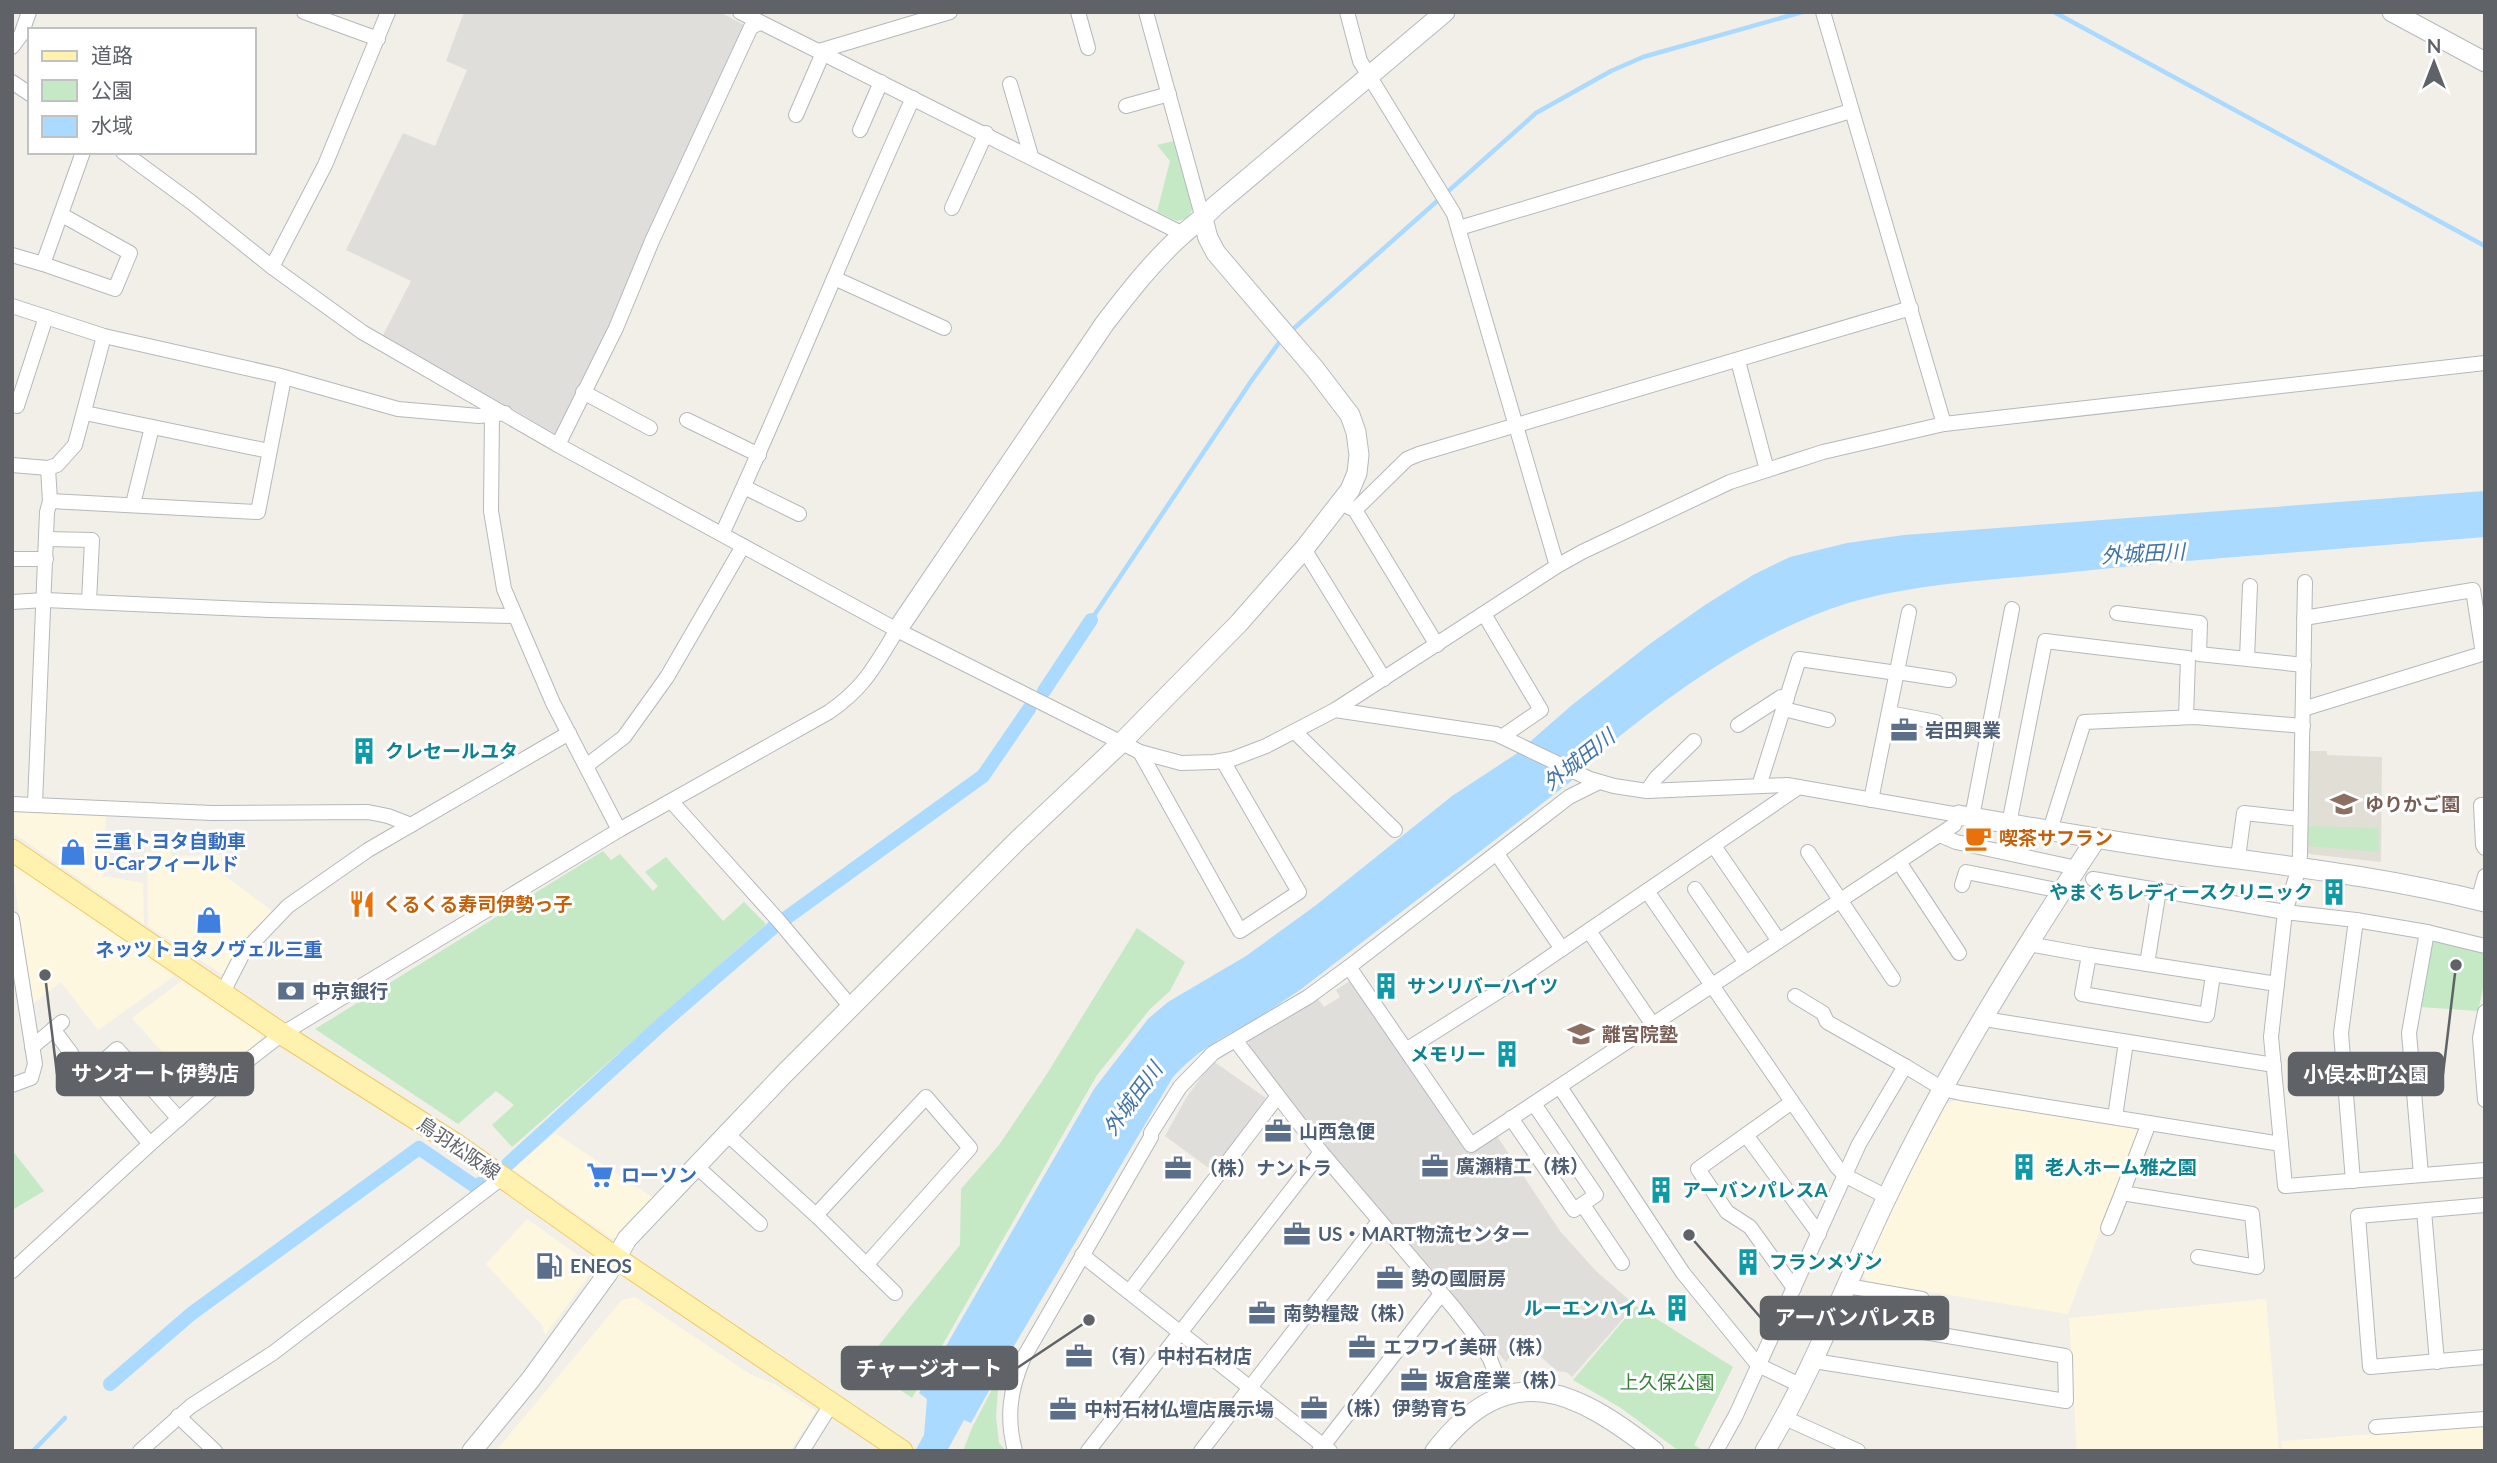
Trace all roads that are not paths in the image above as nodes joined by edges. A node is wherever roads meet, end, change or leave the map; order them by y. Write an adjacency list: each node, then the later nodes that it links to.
1 (29, 12): 14 (street)
2 (304, 12): 13 (street)
3 (388, 12): 13 (street)
4 (740, 12): 12 (street)
5 (950, 12): 16 (street)
6 (1078, 12): 15 (street)
7 (1146, 12): 23 (street)
8 (1347, 12): 18 (street)
9 (1445, 12): 18 (street)
10 (2392, 12): 17 (street)
11 (1823, 13): 26 (street)
12 (758, 18): 16 (street); 50 (street)
13 (378, 39): 40 (street)
14 (12, 47)
15 (1088, 48)
16 (821, 52): 20 (street); 27 (street)
17 (2485, 62)
18 (1370, 76): 35 (street); 36 (street)
19 (12, 82): 22 (street)
20 (881, 82): 24 (street); 28 (street)
21 (1010, 84): 32 (street)
22 (28, 93)
23 (1169, 94): 25 (street); 35 (street)
24 (913, 98): 29 (street); 41 (street)
25 (1126, 106)
26 (1851, 111): 36 (street); 43 (street)
27 (796, 116)
28 (860, 130)
29 (986, 133): 32 (street); 33 (street)
30 (82, 154): 34 (street)
31 (125, 154): 40 (street)
32 (1031, 156): 37 (street)
33 (951, 208)
34 (62, 215): 39 (street); 39 (street)
35 (1203, 219): 37 (street); 68 (street)
36 (1459, 228): 56 (street)
37 (1183, 234): 88 (street)
38 (12, 256): 39 (street)
39 (43, 264)
40 (272, 267): 53 (street)
41 (834, 278): 45 (street); 61 (street)
42 (12, 306): 44 (street)
43 (1911, 308): 47 (street); 55 (street)
44 (46, 317): 46 (street); 51 (street)
45 (944, 328)
46 (104, 336): 49 (street); 52 (street)
47 (1738, 361): 56 (street); 64 (street)
48 (2485, 363): 55 (street)
49 (284, 377): 53 (street); 60 (street)
50 (583, 392): 58 (street); 59 (street)
51 (17, 406)
52 (85, 413): 57 (street); 63 (street)
53 (498, 414): 59 (street); 86 (street)
54 (687, 420): 61 (street)
55 (1944, 424): 64 (street)
56 (1514, 426): 68 (street); 76 (street)
57 (152, 427): 60 (street); 67 (street)
58 (650, 428)
59 (558, 445): 70 (street)
60 (269, 451): 67 (street)
61 (759, 455): 65 (street)
62 (12, 465): 63 (street)
63 (48, 468): 66 (street)
64 (1767, 470): 76 (street)
65 (744, 487): 69 (street); 70 (street)
66 (50, 501): 67 (street); 71 (street)
67 (133, 504)
68 (1348, 507): 73 (street); 89 (street)
69 (799, 514)
70 (722, 534): 72 (street)
71 (46, 538): 75 (street); 81 (street)
72 (743, 546): 88 (street); 112 (street)
73 (1304, 549): 94 (street); 109 (street)
74 (12, 559): 75 (street)
75 (46, 559): 79 (street)
76 (1557, 566): 85 (street)
77 (2305, 582): 87 (street)
78 (2250, 586): 91 (street)
79 (45, 600): 80 (street); 81 (street); 120 (street)
80 (12, 602)
81 (89, 602): 86 (street)
82 (2012, 609): 122 (street)
83 (1909, 612): 93 (street)
84 (2117, 613): 91 (street)
85 (1484, 614): 89 (street); 107 (street)
86 (514, 616): 106 (street)
87 (2304, 618): 90 (street); 92 (street)
88 (897, 630): 109 (street); 118 (street)
89 (1437, 645): 94 (street)
90 (2484, 654): 97 (street)
91 (2247, 658): 92 (street)
92 (2304, 665): 97 (street)
93 (1897, 672): 95 (street); 96 (street); 99 (street)
94 (1384, 679): 98 (street)
95 (1949, 680)
96 (1786, 703): 101 (street); 103 (street); 114 (street)
97 (2303, 709): 104 (street)
98 (1335, 710): 105 (street); 107 (street)
99 (1889, 713): 102 (street); 117 (street)
100 (2186, 717): 104 (street); 124 (street); 128 (street)
101 (1828, 720)
102 (1936, 722)
103 (1738, 725)
104 (2303, 726): 123 (street)
105 (1294, 732): 111 (street); 127 (street)
106 (569, 733): 112 (street); 125 (street)
107 (1507, 738): 113 (street)
108 (1694, 741): 116 (street)
109 (1121, 743): 110 (street); 168 (street)
110 (1140, 752): 111 (street); 111 (street)
111 (1223, 761)
112 (586, 766): 126 (street)
113 (1594, 780): 116 (street); 136 (street)
114 (1759, 786): 115 (street); 116 (street)
115 (1799, 787): 117 (street); 131 (street)
116 (1647, 791)
117 (1871, 800): 122 (street)
118 (671, 802): 126 (street); 168 (street)
119 (12, 804): 120 (street)
120 (35, 804): 125 (street)
121 (2485, 805): 132 (street)
122 (1966, 816): 124 (street); 129 (street)
123 (2300, 819): 134 (street); 138 (street)
124 (2009, 824): 128 (street)
125 (411, 825): 166 (street)
126 (619, 830): 172 (street)
127 (1395, 831)
128 (2050, 831): 130 (street)
129 (1940, 835): 137 (street); 139 (street)
130 (2096, 839): 138 (street); 139 (street)
131 (1714, 846): 144 (street); 153 (street)
132 (2485, 848)
133 (12, 850): 166 (main road, 鳥羽松阪線)
134 (2239, 850)
135 (1808, 852): 146 (street)
136 (1497, 854): 156 (street); 161 (street)
137 (1899, 862): 146 (street); 157 (street)
138 (2299, 867): 147 (street); 148 (street)
139 (2085, 874): 143 (street); 145 (street)
140 (2485, 876): 147 (street)
141 (1962, 885): 145 (street)
142 (1695, 889): 159 (street)
143 (2159, 890): 148 (street); 160 (street)
144 (1647, 891): 151 (street); 165 (street)
145 (2062, 891): 154 (street)
146 (1841, 901): 153 (street); 163 (street)
147 (2481, 901)
148 (2285, 912): 150 (street); 164 (street)
149 (12, 919): 175 (street)
150 (2356, 920): 152 (street); 201 (street)
151 (1589, 931): 156 (street); 171 (street)
152 (2427, 932): 155 (street); 198 (street)
153 (1779, 941): 159 (street)
154 (2028, 944): 158 (street); 170 (street)
155 (2485, 946)
156 (1562, 949): 176 (street)
157 (1959, 953)
158 (2089, 955): 160 (street); 162 (street)
159 (1746, 963): 165 (street)
160 (2147, 964): 162 (street)
161 (1349, 967): 173 (street); 176 (street)
162 (2213, 975): 164 (street)
163 (1893, 979)
164 (2277, 984): 177 (street)
165 (1712, 986): 171 (street); 185 (street)
166 (223, 992): 172 (main road, 鳥羽松阪線)
167 (1795, 996): 178 (street)
168 (851, 1007): 191 (street)
169 (2484, 1017): 184 (street)
170 (1984, 1019): 174 (street); 182 (street)
171 (1653, 1025): 181 (street)
172 (282, 1034): 189 (street); 200 (main road, 鳥羽松阪線)
173 (1236, 1041): 183 (street); 212 (street)
174 (2126, 1042): 177 (street); 187 (street)
175 (32, 1047): 179 (street); 180 (street)
176 (1406, 1050): 188 (street)
177 (2274, 1065): 194 (street)
178 (1905, 1066): 182 (street); 199 (street)
179 (90, 1073): 189 (street); 193 (street)
180 (12, 1085)
181 (1560, 1087): 186 (street); 227 (street)
182 (1943, 1088): 187 (street); 203 (street)
183 (1277, 1097): 195 (street); 220 (street)
184 (2485, 1100)
185 (1792, 1102): 192 (street); 199 (street)
186 (1534, 1104): 188 (street); 204 (street)
187 (2115, 1117): 190 (street)
188 (1511, 1118): 204 (street)
189 (179, 1119): 193 (street)
190 (2149, 1123): 194 (street); 202 (street)
191 (726, 1133): 196 (street); 207 (street)
192 (1746, 1135): 211 (street); 219 (street)
193 (150, 1144): 217 (street)
194 (2281, 1144): 201 (street)
195 (1321, 1152): 208 (street); 223 (street)
196 (695, 1166): 209 (street); 214 (street)
197 (2485, 1170): 198 (street)
198 (2421, 1175): 201 (street)
199 (1846, 1176): 203 (street); 211 (street)
200 (503, 1177): 214 (main road, 鳥羽松阪線); 232 (street)
201 (2353, 1181)
202 (2122, 1193): 210 (street); 213 (street)
203 (1887, 1196): 218 (street)
204 (1583, 1205): 215 (street)
205 (2485, 1205): 206 (street)
206 (2424, 1211): 226 (street); 226 (street)
207 (816, 1215): 216 (street); 216 (street)
208 (1378, 1221): 222 (street); 229 (street)
209 (760, 1224)
210 (2108, 1228)
211 (1819, 1234): 219 (street)
212 (1082, 1255): 220 (street); 243 (street)
213 (2198, 1257)
214 (616, 1258): 231 (main road, 鳥羽松阪線); 241 (street)
215 (1622, 1263)
216 (866, 1265): 221 (street)
217 (12, 1271)
218 (1847, 1286): 225 (street); 225 (street)
219 (1794, 1288): 227 (street)
220 (1129, 1292): 223 (street)
221 (895, 1293)
222 (1441, 1294): 230 (street); 238 (street)
223 (1180, 1332): 229 (street); 244 (street)
224 (2485, 1357): 226 (street)
225 (1814, 1361): 228 (street)
226 (2437, 1362)
227 (1758, 1365): 228 (street); 248 (street)
228 (1801, 1386): 233 (street)
229 (1250, 1388): 238 (street); 245 (street)
230 (1504, 1394): 246 (street); 247 (street)
231 (832, 1403): 237 (main road, 鳥羽松阪線); 242 (street)
232 (178, 1416): 239 (street); 240 (street)
233 (1785, 1418): 236 (street); 249 (street)
234 (2485, 1419): 235 (street)
235 (2376, 1427)
236 (1822, 1436): 250 (street); 251 (street)
237 (898, 1449)
238 (1324, 1449)
239 (140, 1451)
240 (215, 1451)
241 (472, 1451)
242 (802, 1451)
243 (1015, 1451)
244 (1088, 1451)
245 (1201, 1451)
246 (1435, 1451)
247 (1654, 1451)
248 (1716, 1451)
249 (1765, 1451)
250 (1815, 1451)
251 (1858, 1451)

